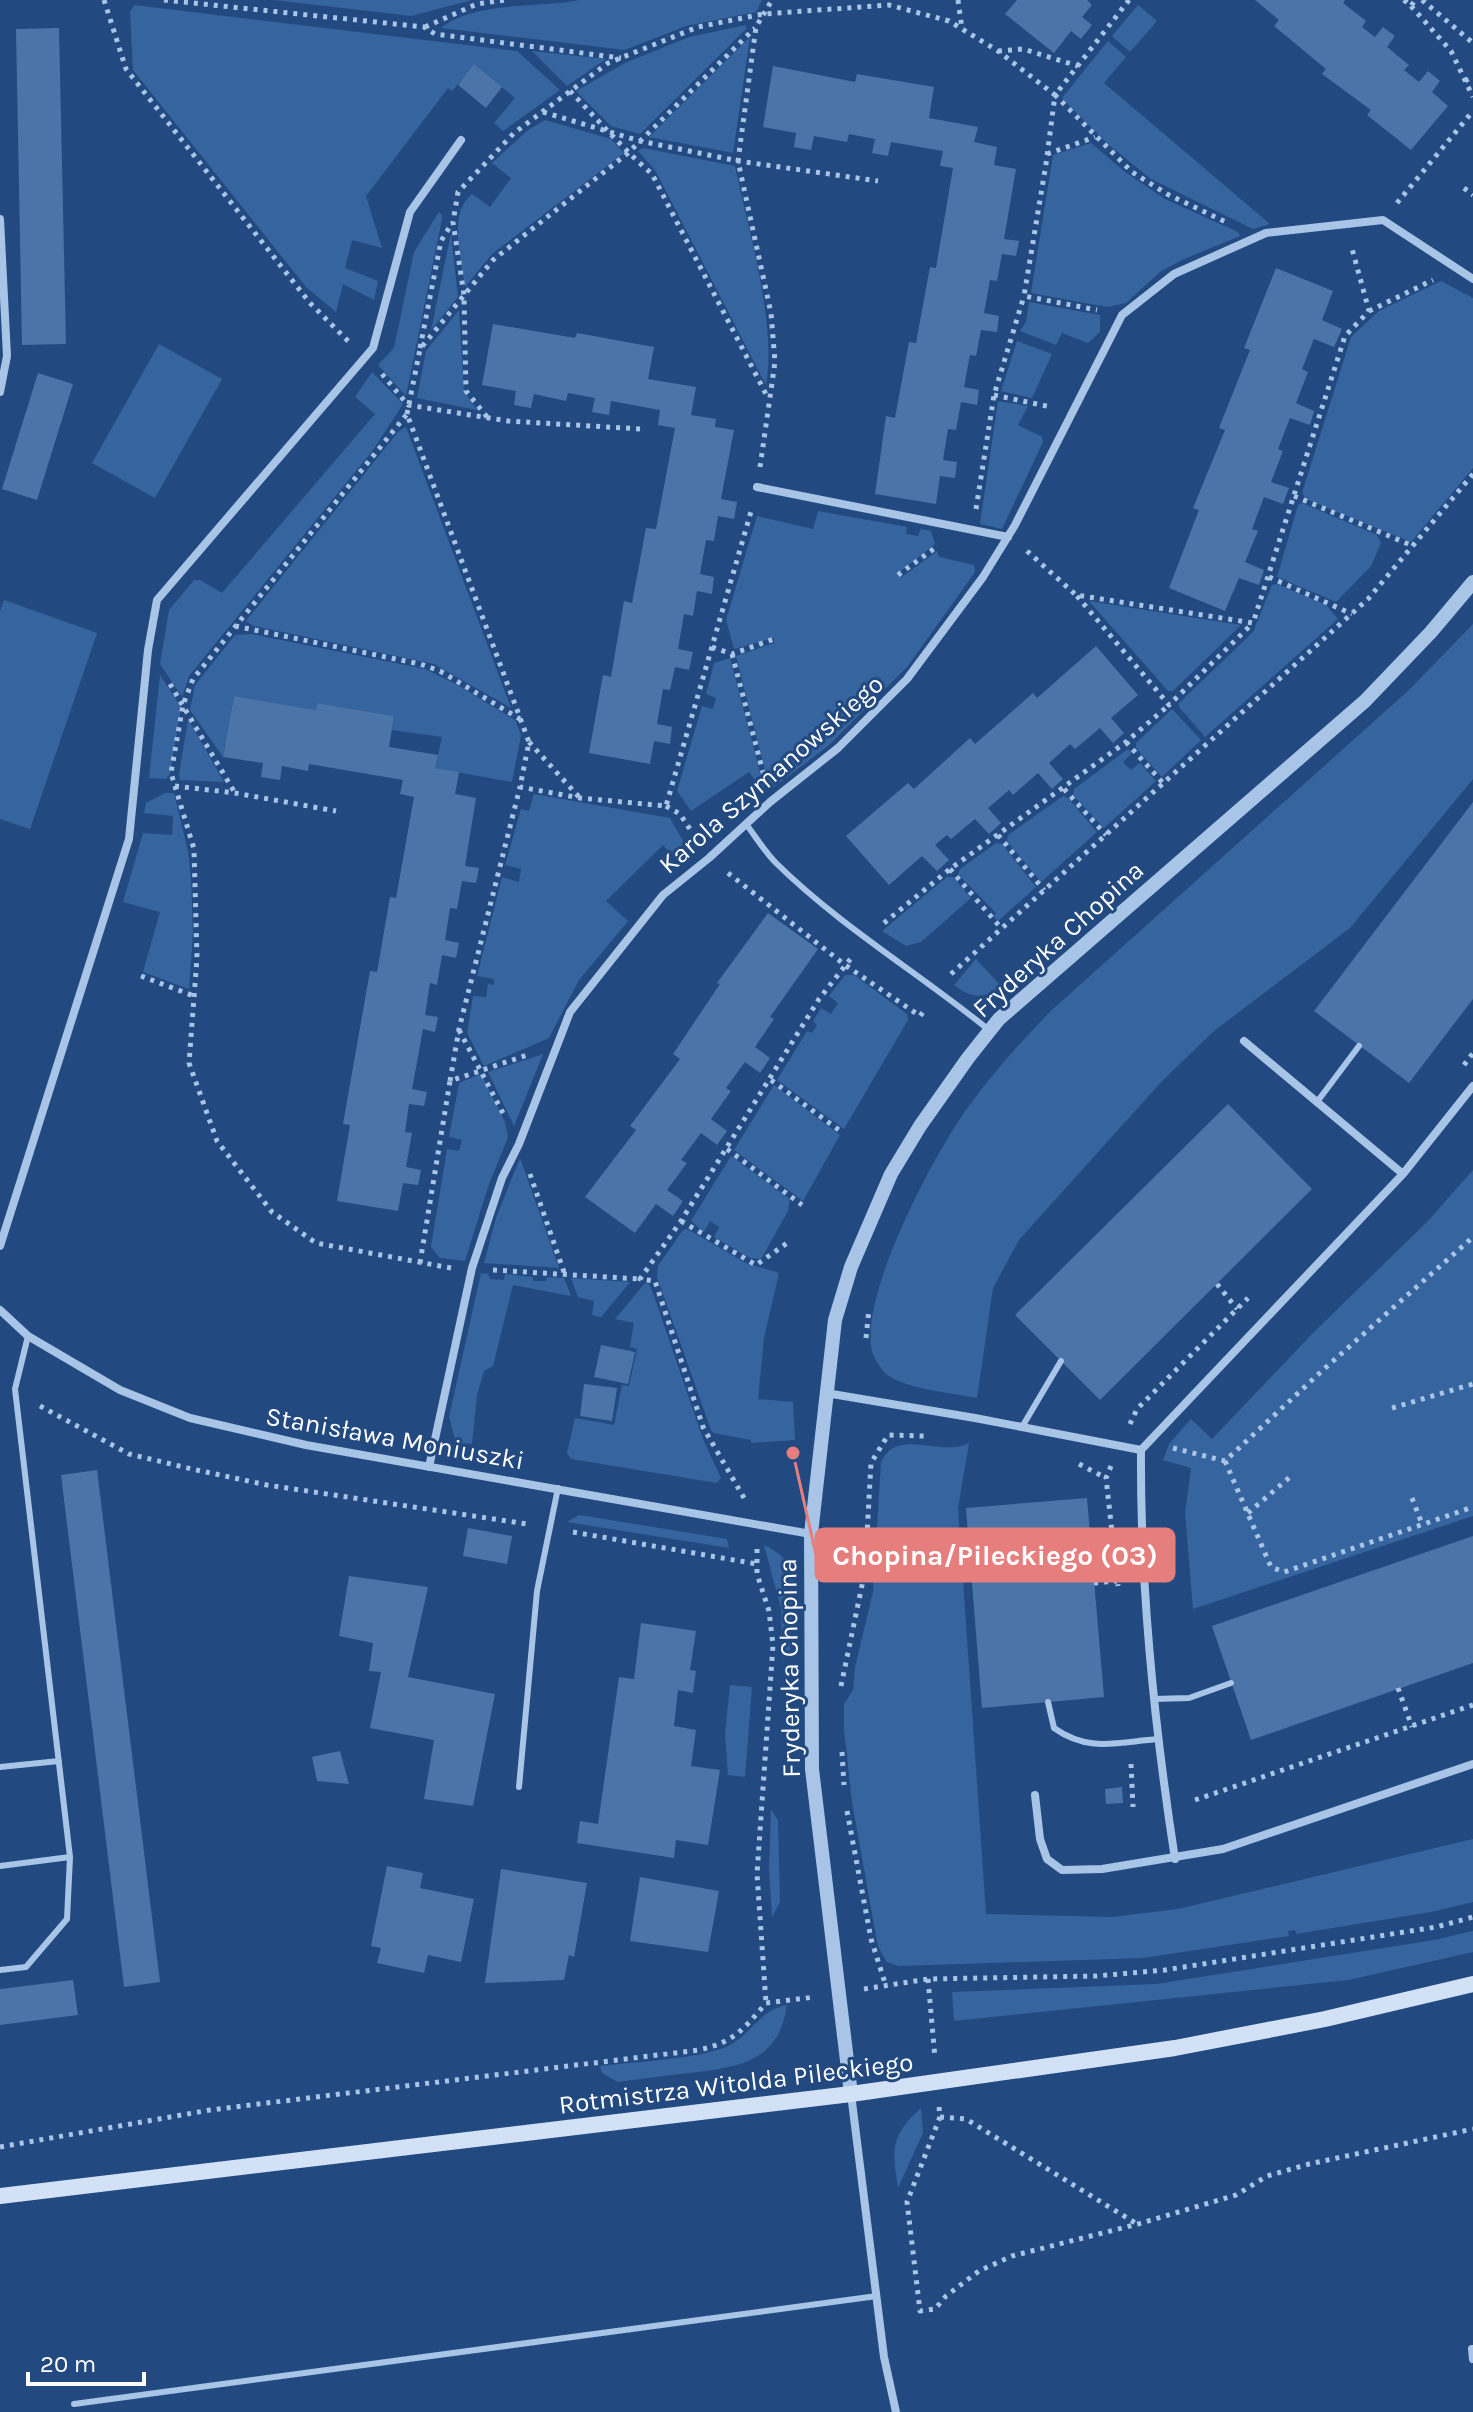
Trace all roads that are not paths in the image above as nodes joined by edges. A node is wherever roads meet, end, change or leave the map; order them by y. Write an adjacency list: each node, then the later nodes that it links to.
1 (461, 140): 15 (street)
2 (0, 219): 4 (street)
3 (1473, 279): 6 (street, Karola Szymanowskiego)
4 (0, 392)
5 (757, 487): 6 (street)
6 (1008, 537): 8 (street, Karola Szymanowskiego)
7 (1473, 582): 9 (street, Fryderyka Chopina)
8 (746, 824): 9 (lane); 22 (street, Karola Szymanowskiego)
9 (990, 1031): 19 (street, Fryderyka Chopina)
10 (1244, 1041): 13 (street)
11 (1359, 1046): 13 (lane)
12 (1473, 1086): 14 (street)
13 (1317, 1102): 14 (street)
14 (1403, 1174): 21 (street)
15 (0, 1246)
16 (0, 1310): 17 (street, Stanisława Moniuszki)
17 (28, 1336): 22 (street, Stanisława Moniuszki); 29 (lane)
18 (1061, 1361): 20 (lane)
19 (826, 1393): 20 (street); 24 (street, Fryderyka Chopina)
20 (1022, 1427): 21 (street)
21 (1141, 1450): 26 (street)
22 (429, 1467): 23 (street, Stanisława Moniuszki)
23 (558, 1488): 24 (street, Stanisława Moniuszki); 32 (lane)
24 (811, 1534): 39 (street, Fryderyka Chopina)
25 (1231, 1683): 26 (lane)
26 (1154, 1699): 28 (street)
27 (1048, 1702): 28 (lane)
28 (1158, 1739): 35 (street)
29 (59, 1761): 31 (lane); 34 (lane)
30 (1473, 1764): 35 (street)
31 (0, 1767)
32 (519, 1787)
33 (1035, 1795): 35 (street)
34 (70, 1857): 36 (lane); 37 (lane)
35 (1175, 1859)
36 (0, 1866)
37 (0, 1970)
38 (1473, 1984): 39 (main road, Rotmistrza Witolda Pileckiego)
39 (851, 2094): 40 (main road, Rotmistrza Witolda Pileckiego); 41 (street)
40 (0, 2196)
41 (877, 2296): 42 (lane); 43 (street)
42 (74, 2404)
43 (896, 2412)

